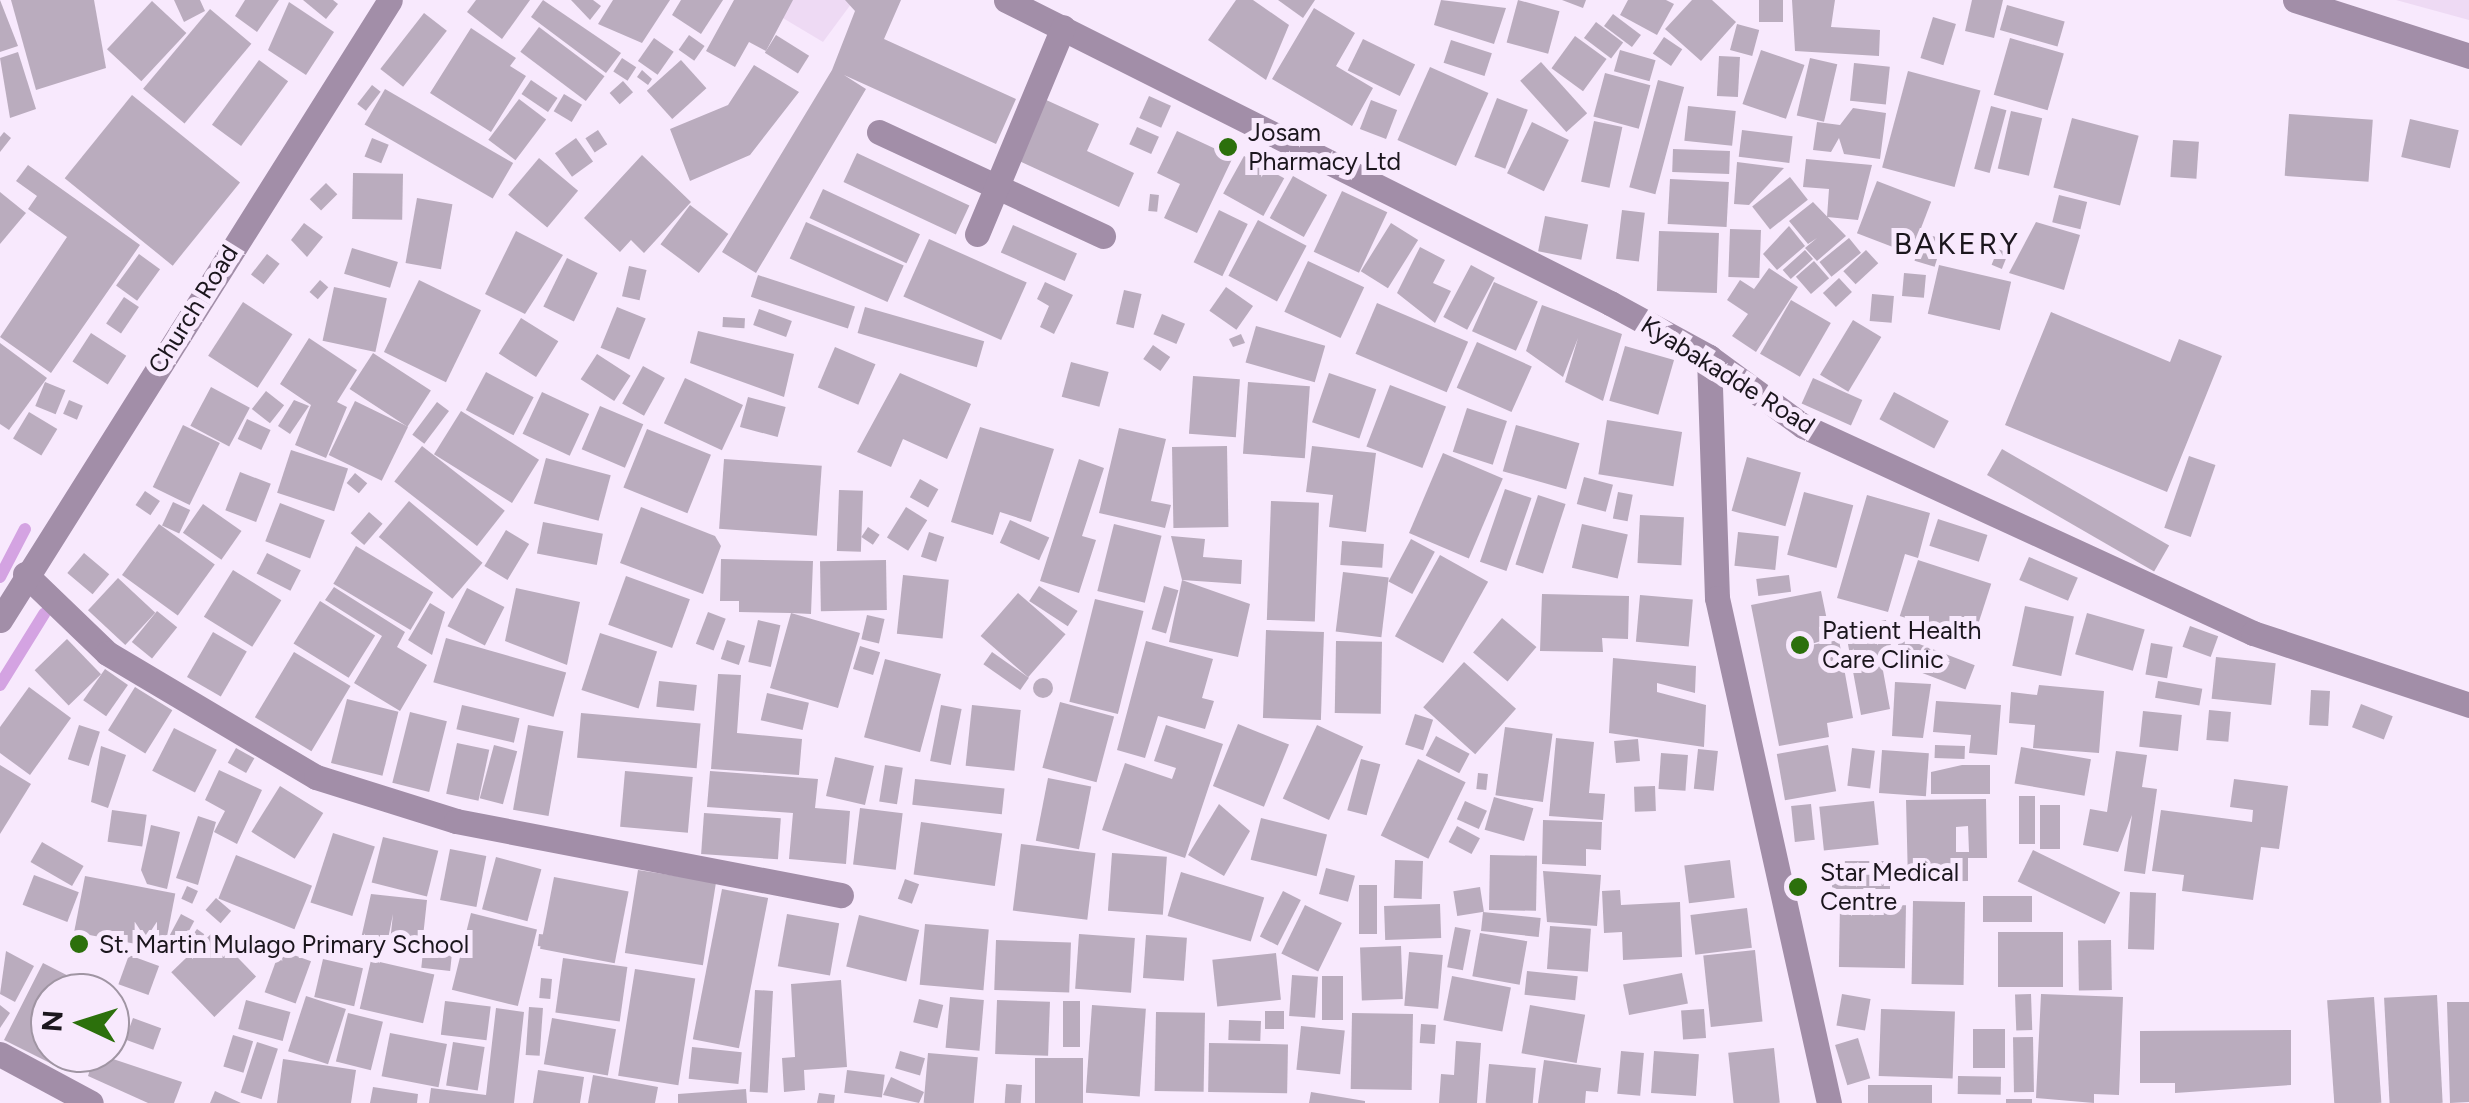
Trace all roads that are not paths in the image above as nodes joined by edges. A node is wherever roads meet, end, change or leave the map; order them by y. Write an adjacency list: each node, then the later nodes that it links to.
1 (390, 0): 11 (street, Church Road)
2 (1006, 0): 4 (street, Kyabakadde Road)
3 (2295, 0): 5 (street)
4 (1064, 26): 7 (street); 10 (street, Kyabakadde Road)
5 (2469, 56)
6 (879, 132): 7 (street)
7 (997, 186): 8 (street); 9 (street)
8 (978, 234)
9 (1103, 236)
10 (1708, 358): 13 (street, Kyabakadde Road); 17 (street)
11 (26, 574): 12 (street, Church Road); 14 (street)
12 (0, 620)
13 (2469, 706)
14 (842, 895)
15 (0, 1054): 16 (street)
16 (91, 1103)
17 (1829, 1103)

